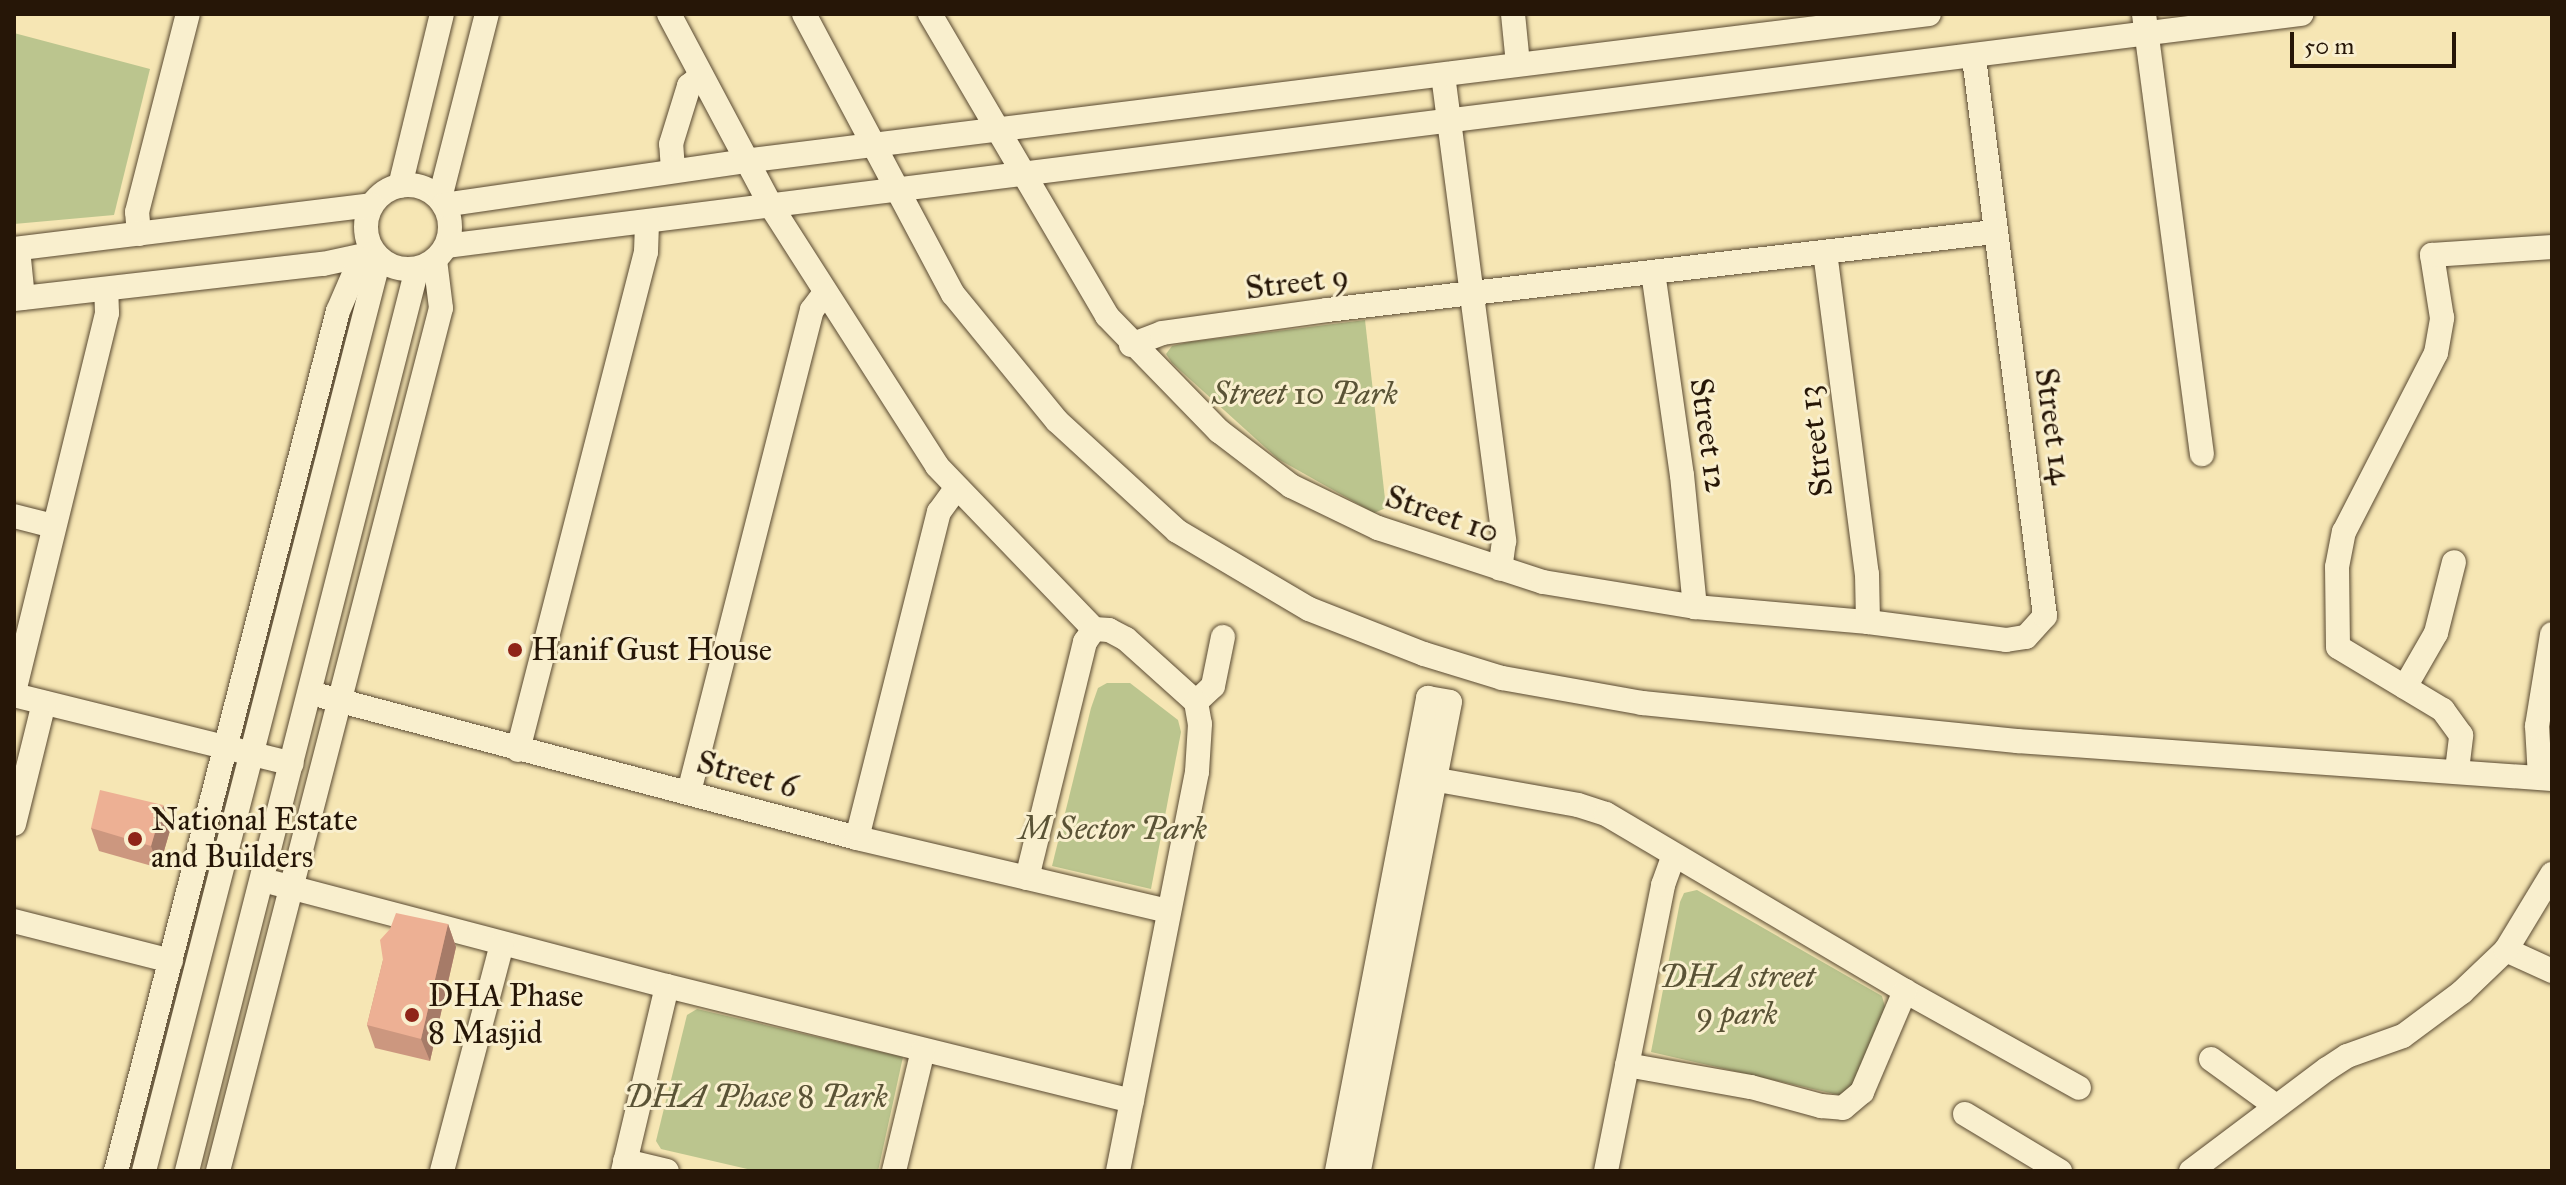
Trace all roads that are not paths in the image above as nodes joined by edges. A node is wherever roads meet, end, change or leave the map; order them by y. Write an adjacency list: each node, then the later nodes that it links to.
1 (188, 14): 29 (street)
2 (442, 14): 22 (street)
3 (487, 14): 24 (street)
4 (669, 14): 15 (street)
5 (804, 14): 18 (street)
6 (930, 14): 17 (street, Street 10)
7 (1513, 14): 13 (street)
8 (1929, 14): 10 (street)
9 (2302, 14): 11 (street)
10 (1900, 16): 13 (street)
11 (2146, 23): 12 (street); 41 (street)
12 (1974, 58): 16 (street); 28 (street, Street 14)
13 (1518, 64): 14 (street)
14 (1443, 75): 16 (street); 17 (street)
15 (701, 76): 19 (street); 20 (street)
16 (1449, 121): 21 (street); 38 (street)
17 (997, 131): 18 (street); 21 (street, Street 10)
18 (875, 145): 19 (street); 23 (street)
19 (744, 161): 20 (street); 26 (street)
20 (673, 170): 24 (street)
21 (1023, 175): 23 (street); 40 (street, Street 10)
22 (400, 186): 24 (street); 25 (street)
23 (896, 192): 26 (street); 64 (street)
24 (442, 202): 34 (street)
25 (371, 205): 29 (street); 33 (street)
26 (771, 206): 27 (street); 37 (street)
27 (647, 223): 34 (street); 61 (street)
28 (1994, 232): 32 (street, Street 9); 49 (street, Street 14)
29 (139, 234): 31 (street)
30 (2552, 247): 53 (street)
31 (16, 249): 39 (street)
32 (1825, 252): 35 (street, Street 9); 48 (street, Street 13)
33 (377, 256): 34 (street); 36 (street); 60 (street); 62 (street)
34 (433, 258): 54 (street); 56 (street)
35 (1653, 272): 38 (street, Street 9); 47 (street, Street 12)
36 (106, 290): 39 (street); 44 (street)
37 (824, 294): 42 (street); 67 (street)
38 (1473, 296): 40 (street, Street 9); 46 (street)
39 (19, 298)
40 (1131, 345): 46 (street, Street 10)
41 (2202, 454)
42 (956, 489): 50 (street); 69 (street)
43 (14, 516): 44 (street)
44 (53, 526): 55 (street)
45 (2454, 562): 53 (street)
46 (1500, 569): 47 (street, Street 10)
47 (1695, 607): 48 (street, Street 10)
48 (1868, 622): 49 (street, Street 10)
49 (2038, 628)
50 (1094, 629): 58 (street); 72 (street)
51 (2552, 634): 66 (street)
52 (1223, 637): 58 (street)
53 (2405, 687): 64 (street)
54 (311, 693): 56 (street, Street 6); 63 (street)
55 (14, 694): 59 (street)
56 (337, 700): 61 (street, Street 6); 74 (street)
57 (1439, 700): 65 (street)
58 (1196, 702): 75 (street)
59 (44, 703): 60 (street); 68 (street)
60 (225, 746): 62 (street); 79 (street)
61 (518, 750): 67 (street, Street 6)
62 (250, 754): 63 (street); 92 (street)
63 (292, 764): 73 (street)
64 (2457, 770): 66 (street)
65 (1425, 778): 70 (street); 99 (street); 100 (street)
66 (2546, 778)
67 (689, 792): 69 (street, Street 6)
68 (14, 824)
69 (857, 838): 72 (street, Street 6)
70 (1674, 855): 82 (street); 85 (street)
71 (2552, 874): 78 (street)
72 (1027, 878): 75 (street, Street 6)
73 (263, 880): 74 (street); 93 (street)
74 (290, 887): 77 (street); 94 (street)
75 (1169, 911): 87 (street)
76 (14, 921): 79 (street)
77 (502, 944): 81 (street); 95 (street)
78 (2506, 950): 80 (street); 88 (street)
79 (171, 961): 91 (street)
80 (2552, 971)
81 (667, 986): 83 (street); 90 (street)
82 (1905, 991): 85 (street); 86 (street)
83 (923, 1050): 87 (street); 97 (street)
84 (2211, 1059): 88 (street)
85 (1627, 1065): 101 (street)
86 (2079, 1088)
87 (1132, 1101): 98 (street)
88 (2276, 1106): 103 (street)
89 (1965, 1114): 102 (street)
90 (624, 1166): 96 (street)
91 (116, 1171)
92 (144, 1171)
93 (187, 1171)
94 (218, 1171)
95 (442, 1171)
96 (667, 1171)
97 (894, 1171)
98 (1118, 1171)
99 (1337, 1171)
100 (1359, 1171)
101 (1606, 1171)
102 (2060, 1171)
103 (2191, 1171)

